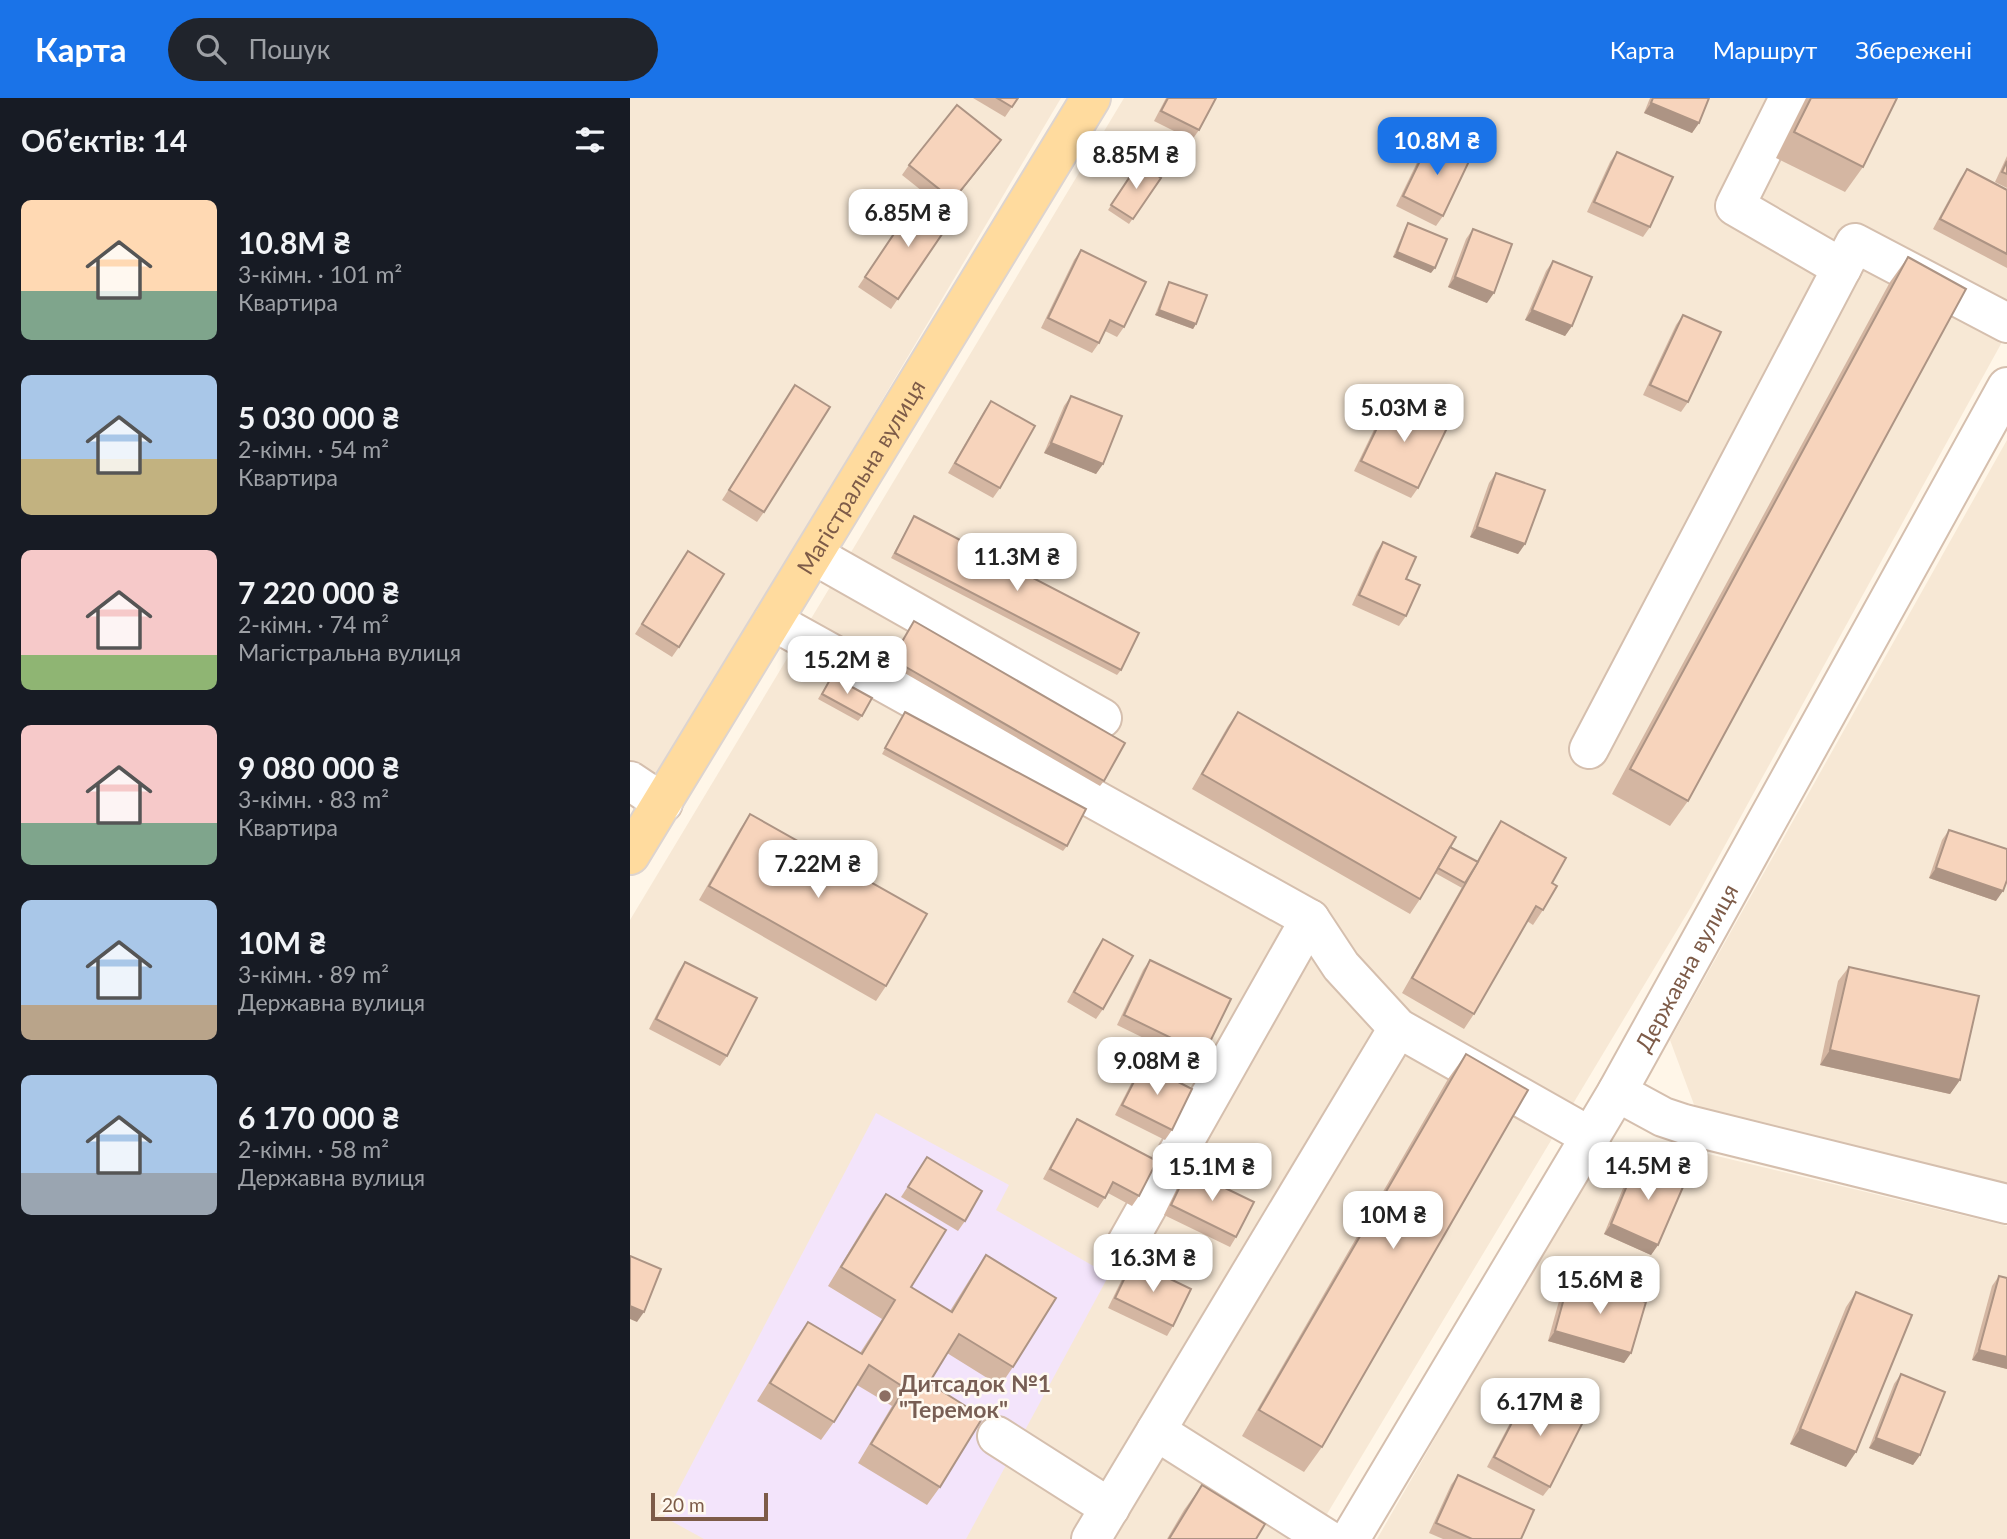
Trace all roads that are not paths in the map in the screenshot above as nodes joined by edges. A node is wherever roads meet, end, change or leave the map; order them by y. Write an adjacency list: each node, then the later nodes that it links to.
1 (1091, 98): 6 (main road, Магістральна вулиця)
2 (1789, 98): 3 (street)
3 (1842, 268): 4 (street); 9 (street)
4 (2007, 323)
5 (2005, 395): 15 (street, Державна вулиця)
6 (814, 555): 7 (main road, Магістральна вулиця); 8 (street)
7 (774, 621): 11 (main road, Магістральна вулиця); 13 (street)
8 (1102, 718)
9 (1589, 748)
10 (630, 781): 11 (street)
11 (663, 803): 12 (main road, Магістральна вулиця)
12 (630, 855)
13 (1310, 919): 14 (street); 18 (street)
14 (1398, 1028): 16 (street); 19 (street)
15 (1617, 1091): 16 (street, Державна вулиця); 17 (street)
16 (1591, 1137): 23 (street, Державна вулиця)
17 (2007, 1204)
18 (1120, 1255)
19 (1156, 1431): 21 (street); 22 (street)
20 (997, 1436): 21 (street)
21 (1101, 1523)
22 (1327, 1539)
23 (1350, 1539)

